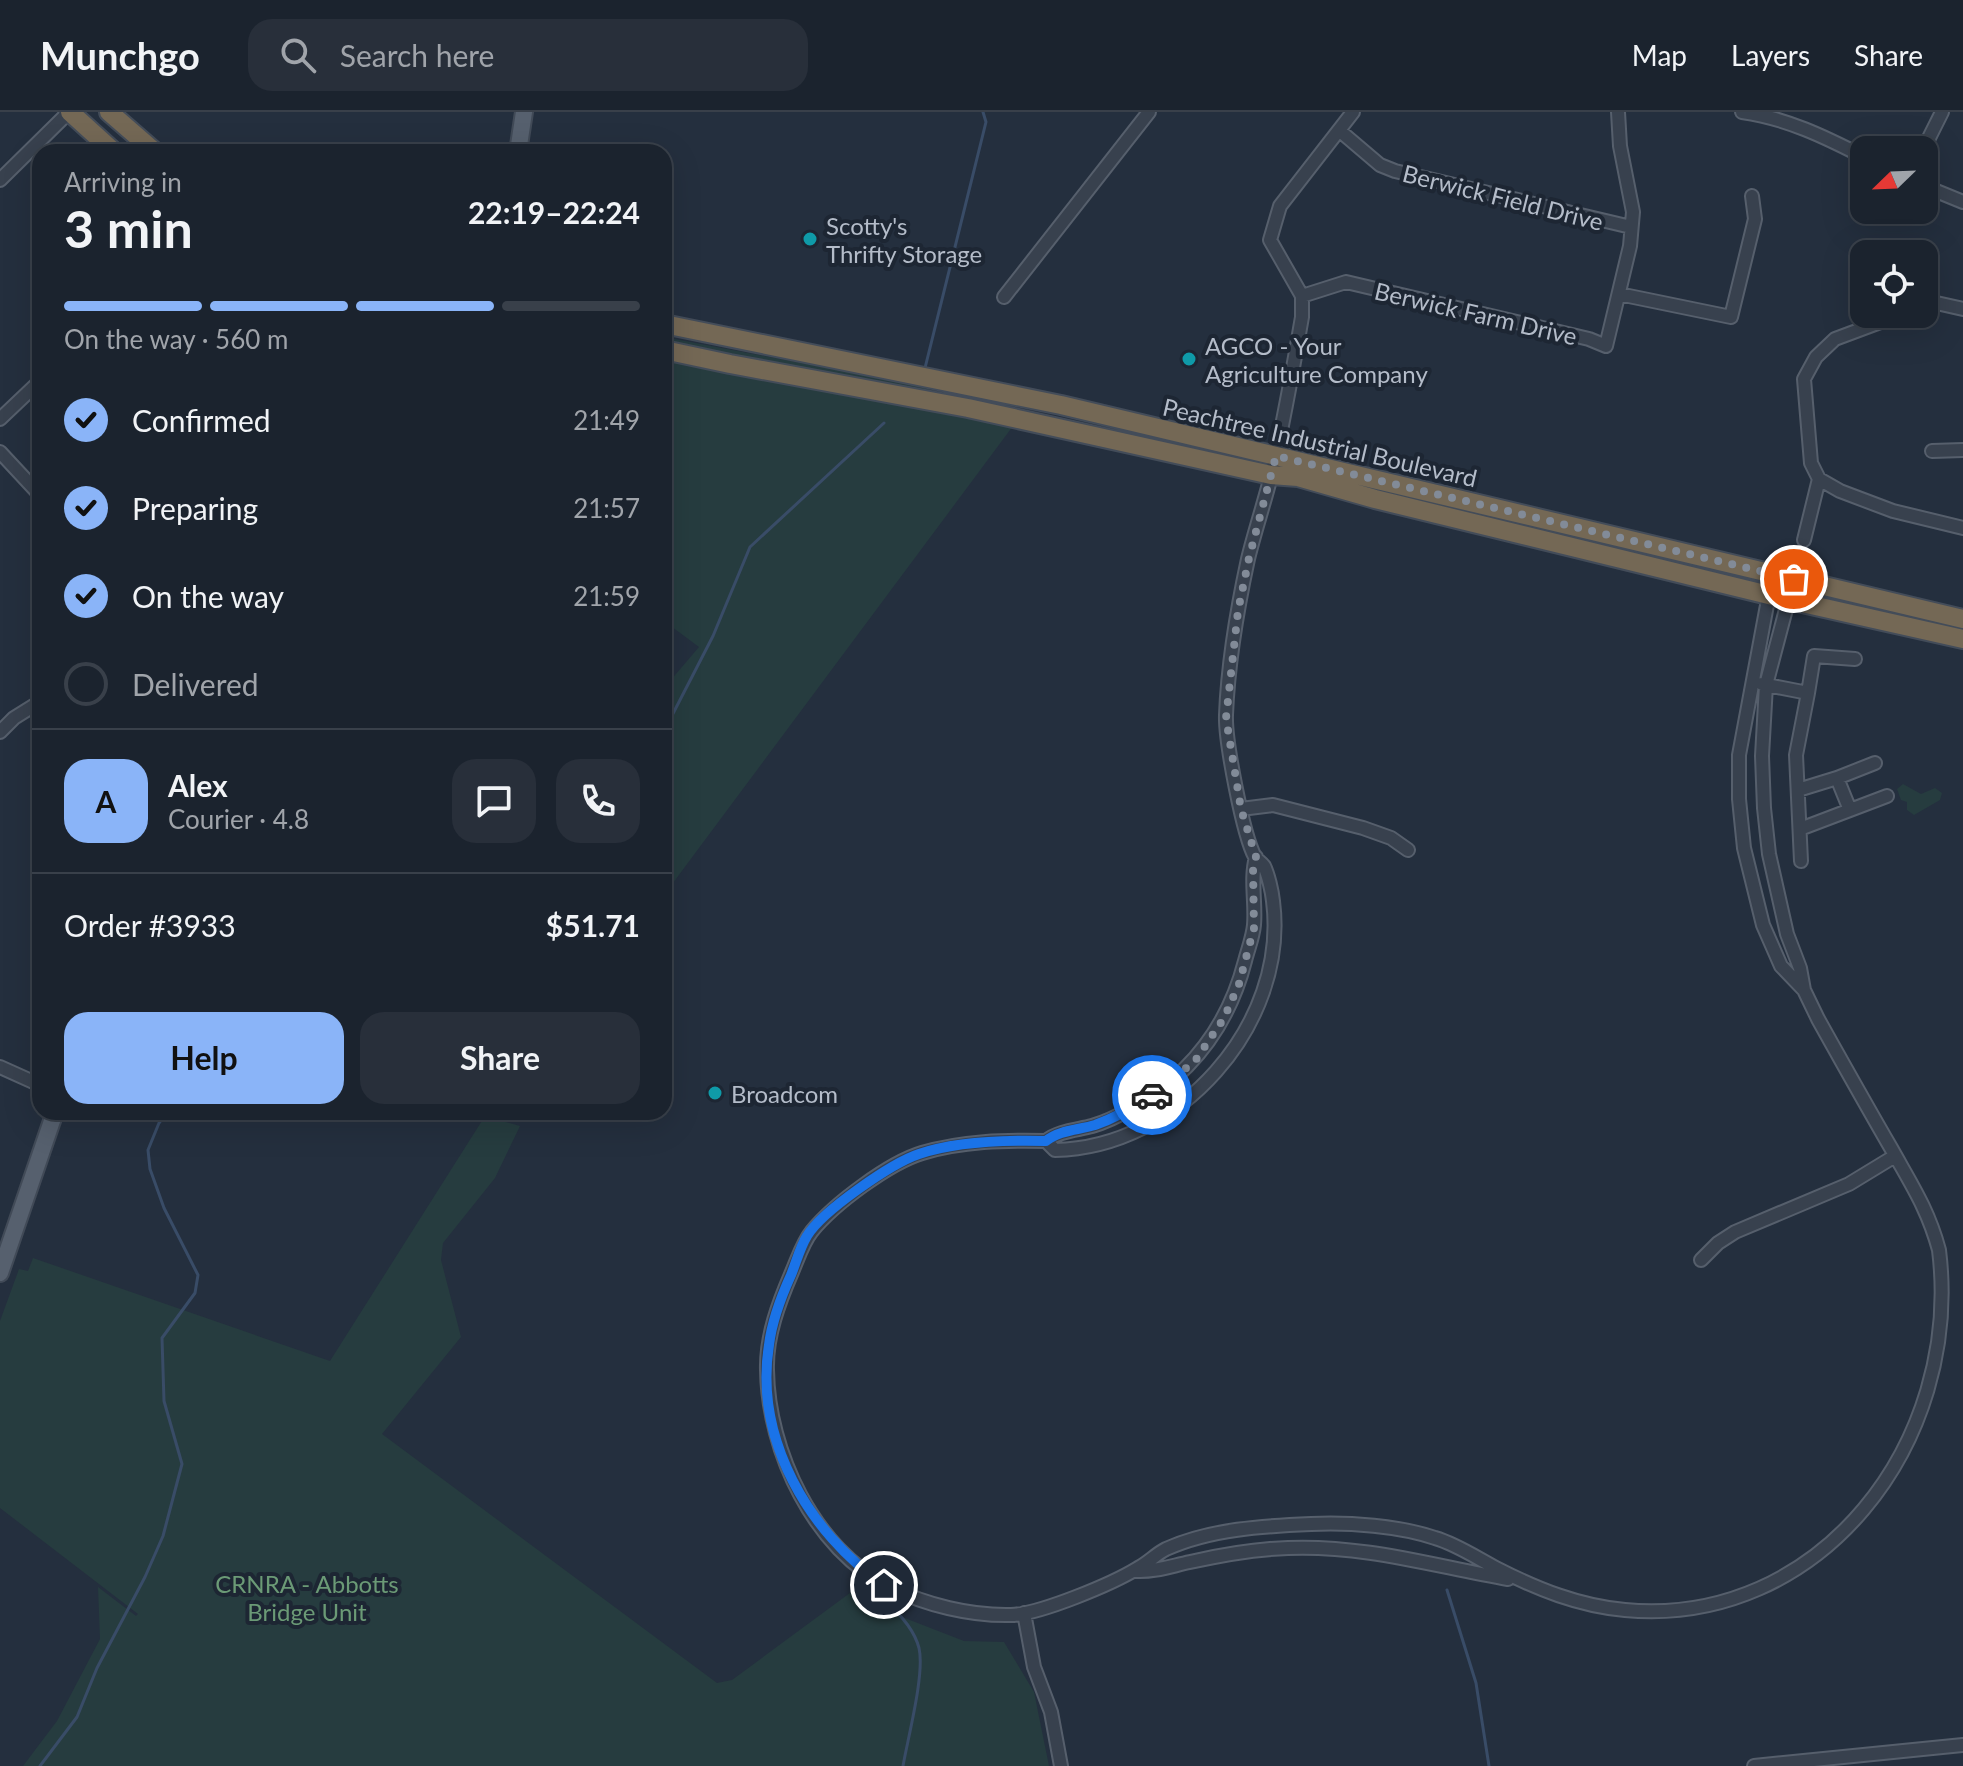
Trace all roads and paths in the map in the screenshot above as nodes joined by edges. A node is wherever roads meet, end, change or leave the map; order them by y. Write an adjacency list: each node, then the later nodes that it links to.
1 (70, 112): 12 (street); 13 (highway)
2 (109, 112): 14 (highway)
3 (524, 112): 15 (main road)
4 (1149, 112): 25 (street)
5 (1353, 112): 10 (street)
6 (1618, 112): 22 (street, Berwick Farm Drive)
7 (1742, 112): 9 (street)
8 (1942, 112): 11 (street)
9 (1767, 114): 17 (street)
10 (1340, 131): 22 (street, Berwick Field Drive); 24 (street)
11 (1930, 136)
12 (37, 144)
13 (105, 144)
14 (146, 144)
15 (519, 144)
16 (32, 149): 18 (street)
17 (1850, 150)
18 (0, 180)
19 (1938, 192): 21 (street)
20 (1752, 196): 23 (street)
21 (1963, 202)
22 (1631, 227): 23 (street, Berwick Farm Drive)
23 (1619, 294): 24 (street, Berwick Farm Drive)
24 (1302, 296): 36 (street)
25 (1004, 297)
26 (1938, 303): 27 (street)
27 (1963, 309)
28 (672, 326): 36 (highway, Peachtree Industrial Boulevard)
29 (1864, 328): 38 (street)
30 (672, 352): 37 (highway, Peachtree Industrial Boulevard)
31 (32, 389): 32 (street)
32 (0, 419)
33 (1963, 450): 34 (street)
34 (1932, 451)
35 (0, 452): 39 (street)
36 (1276, 456): 37 (street); 42 (highway, Peachtree Industrial Boulevard)
37 (1271, 475): 44 (highway, Peachtree Industrial Boulevard); 58 (street)
38 (1819, 479): 40 (street); 41 (street)
39 (32, 486)
40 (1963, 528)
41 (1804, 540)
42 (1773, 573): 43 (highway, Peachtree Industrial Boulevard); 44 (street)
43 (1794, 579): 45 (street); 46 (highway, Peachtree Industrial Boulevard)
44 (1769, 594): 45 (highway, Peachtree Industrial Boulevard); 49 (street)
45 (1789, 600): 47 (highway, Peachtree Industrial Boulevard); 50 (street)
46 (1963, 619)
47 (1963, 639)
48 (1855, 659): 51 (street)
49 (1751, 682): 50 (street); 64 (street)
50 (1766, 685): 51 (street); 64 (street)
51 (1808, 693): 56 (street)
52 (32, 707): 53 (street)
53 (0, 732)
54 (1875, 763): 55 (street)
55 (1837, 778): 56 (street); 59 (street)
56 (1798, 790): 60 (street)
57 (1887, 796): 59 (street)
58 (1241, 809): 61 (street); 62 (street)
59 (1850, 810): 60 (street)
60 (1800, 829): 63 (street)
61 (1408, 850)
62 (1256, 857): 68 (street); 68 (street)
63 (1801, 861)
64 (1804, 990): 69 (street)
65 (0, 1067): 66 (street)
66 (32, 1081)
67 (52, 1120): 71 (main road)
68 (1046, 1141): 74 (street)
69 (1895, 1156): 70 (street); 73 (street)
70 (1701, 1260)
71 (0, 1273)
72 (1135, 1571): 73 (street); 73 (street); 74 (street)
73 (1523, 1581)
74 (1024, 1613): 76 (street)
75 (1963, 1745): 77 (street)
76 (1061, 1766)
77 (1754, 1766)

